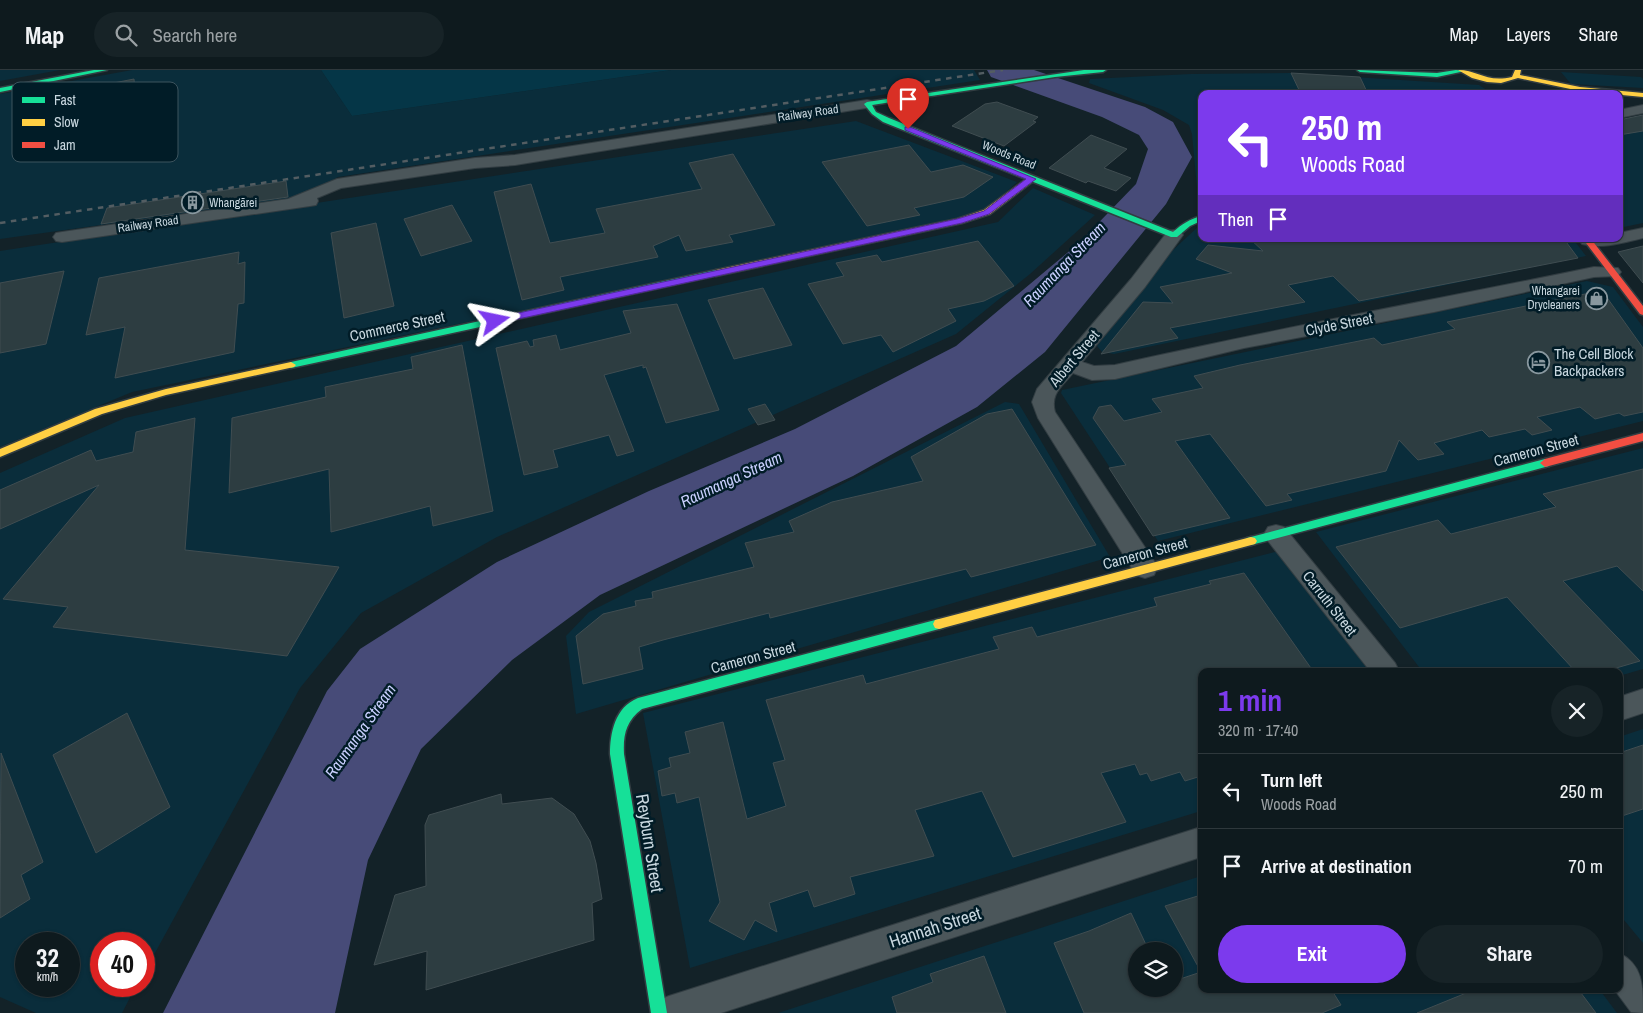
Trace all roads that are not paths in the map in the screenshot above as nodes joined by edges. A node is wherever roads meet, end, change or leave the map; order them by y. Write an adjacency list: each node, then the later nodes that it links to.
1 (104, 70): 7 (street)
2 (1102, 70): 12 (street, Railway Road)
3 (1360, 70): 4 (street)
4 (1461, 71): 6 (street)
5 (1518, 73): 6 (street); 9 (street)
6 (1504, 81): 8 (street)
7 (42, 82)
8 (1511, 90)
9 (1579, 90)
10 (1623, 94): 11 (street)
11 (1643, 95)
12 (867, 104): 17 (street, Woods Road); 21 (street, Railway Road)
13 (1643, 109): 14 (street)
14 (1623, 113)
15 (1643, 119): 16 (street)
16 (1623, 122)
17 (1032, 179): 20 (street, Woods Road); 28 (street, Commerce Street)
18 (1198, 219): 20 (street, Albert Street)
19 (1643, 233): 22 (street)
20 (1174, 235): 26 (street, Albert Street)
21 (62, 237)
22 (1623, 238)
23 (1590, 242): 24 (street)
24 (1612, 272): 25 (street); 26 (street, Clyde Street)
25 (1643, 312)
26 (1069, 364): 30 (street, Albert Street)
27 (1643, 437): 29 (street, Cameron Street)
28 (0, 452)
29 (1276, 534): 30 (street, Cameron Street); 31 (street, Carruth Street)
30 (1145, 568): 32 (street, Cameron Street)
31 (1384, 668)
32 (654, 698): 38 (street, Reyburn Street)
33 (1643, 701): 34 (street)
34 (1623, 708)
35 (1198, 843): 39 (street, Hannah Street)
36 (1623, 974): 37 (street)
37 (1643, 1000)
38 (659, 1013)
39 (669, 1013)

